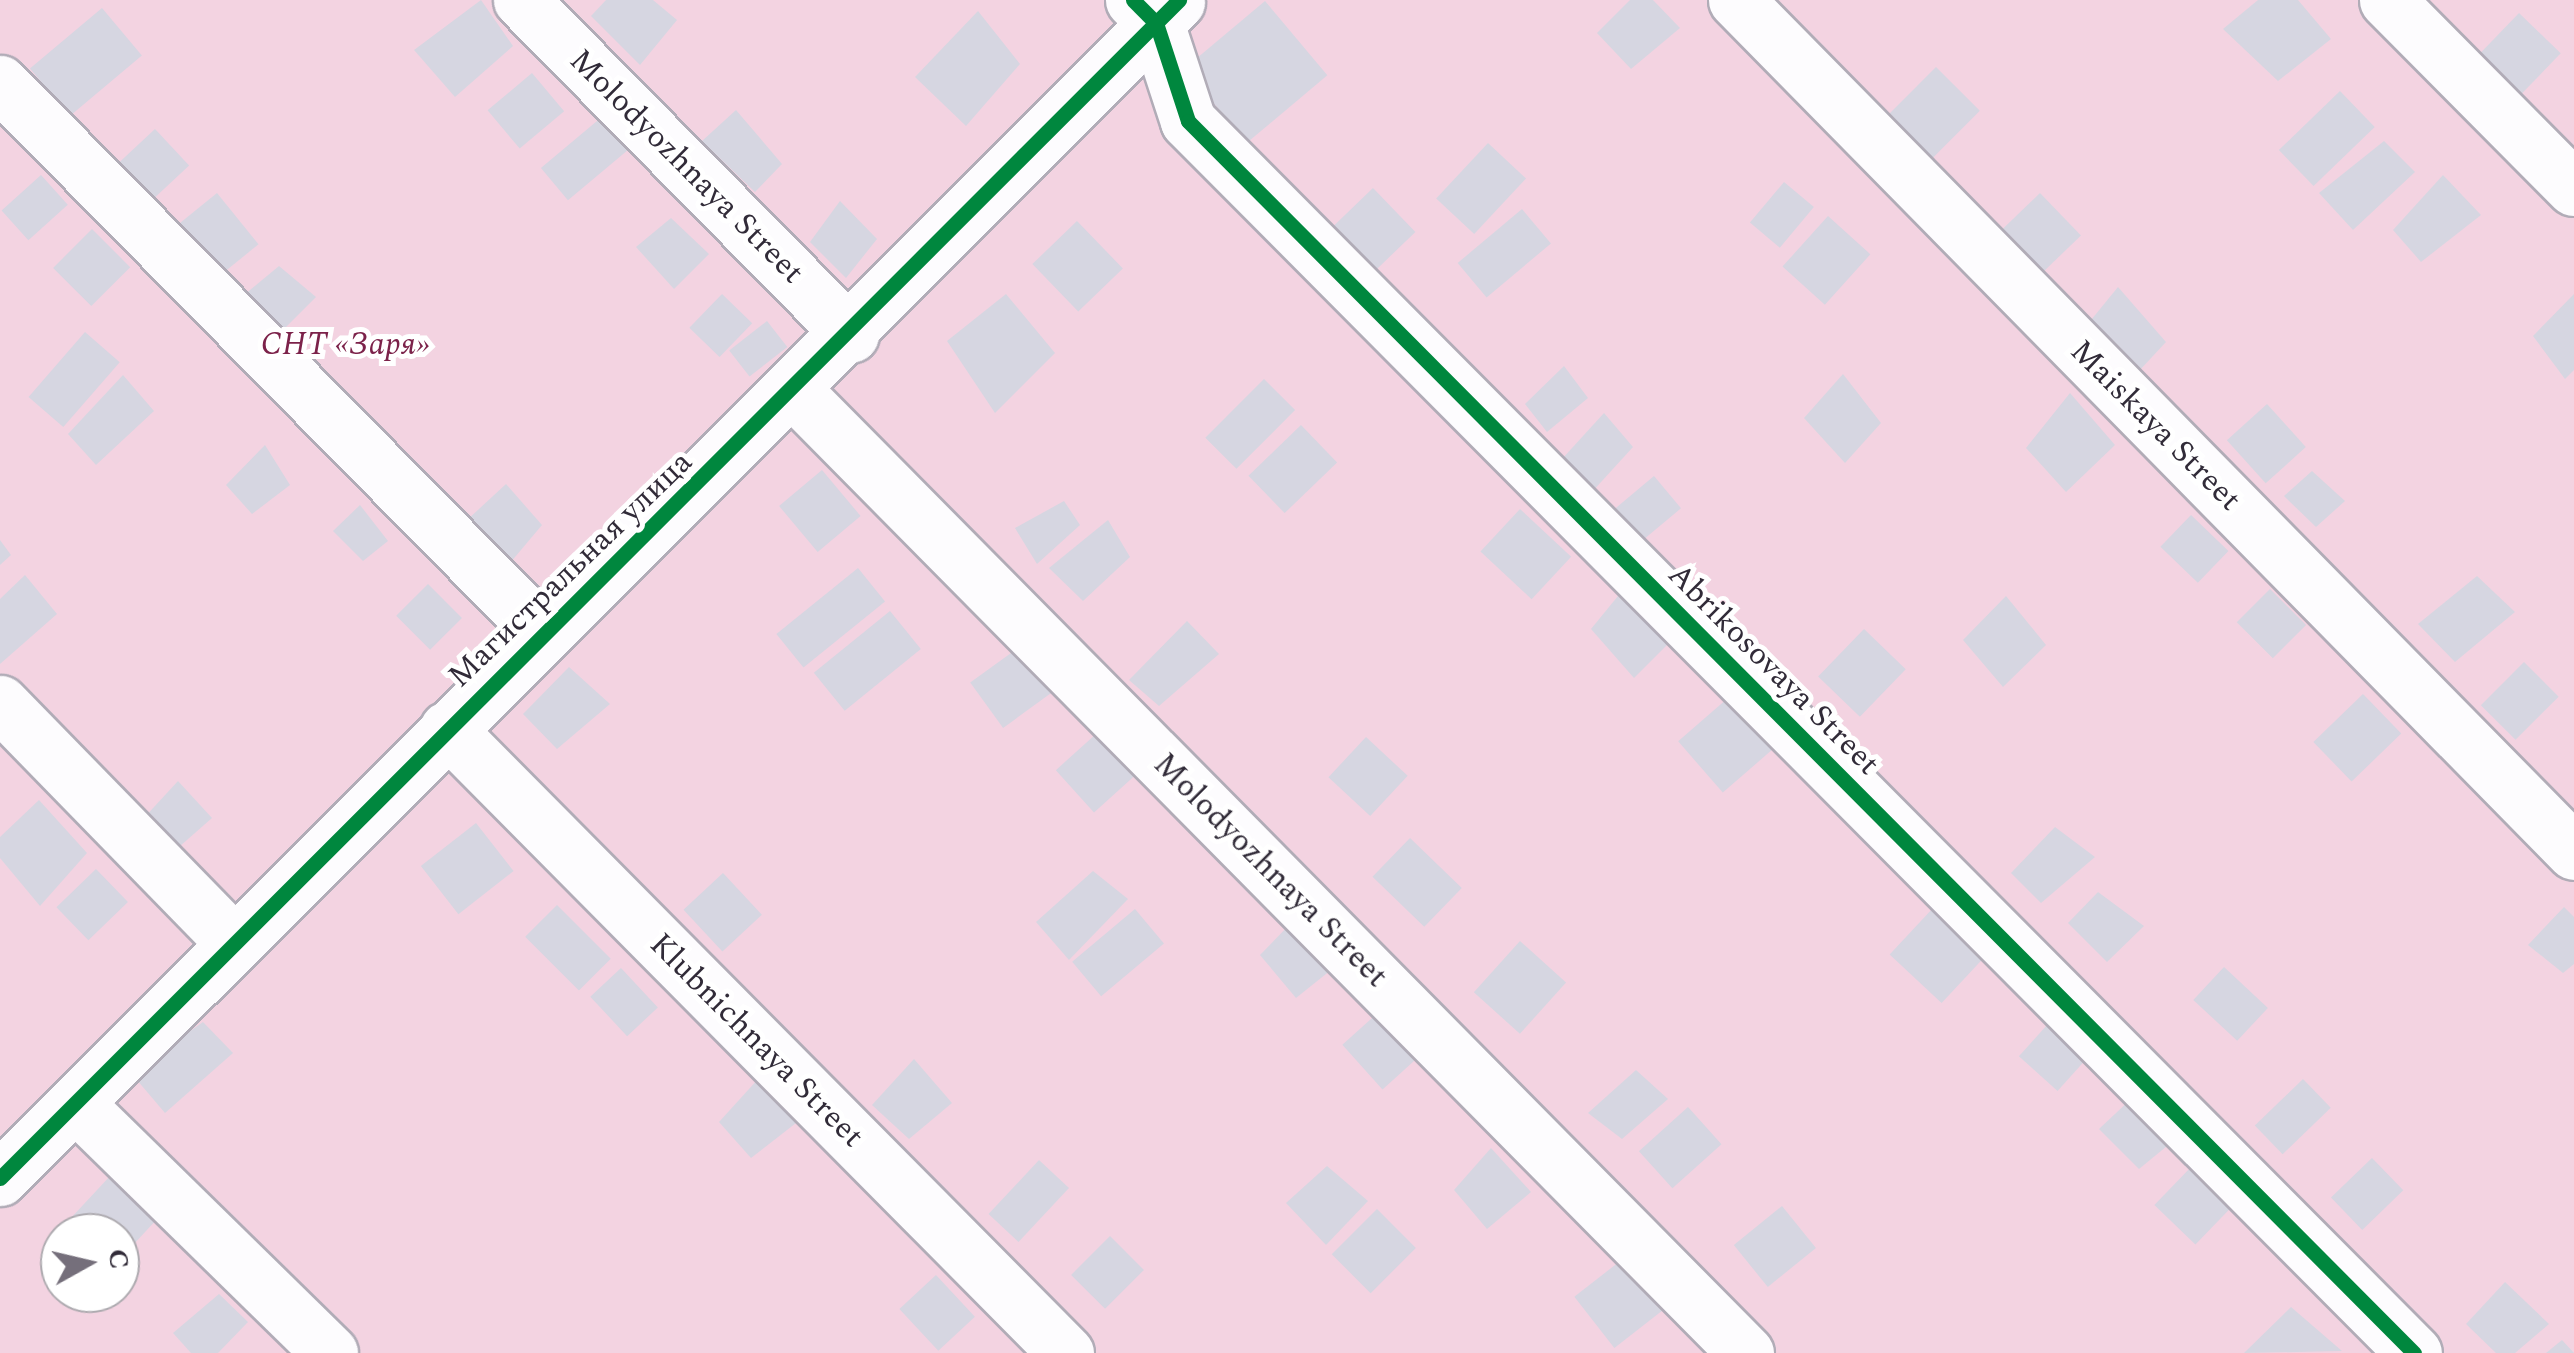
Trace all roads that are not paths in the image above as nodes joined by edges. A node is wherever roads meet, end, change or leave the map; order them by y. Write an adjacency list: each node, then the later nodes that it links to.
1 (521, 0): 7 (street, Molodyozhnaya Street)
2 (1736, 0): 12 (street, Maiskaya Street)
3 (2387, 0): 6 (street)
4 (1156, 8): 7 (street, Магистральная улица); 19 (street, Abrikosovaya Street)
5 (0, 83): 9 (street)
6 (2574, 188)
7 (850, 335): 8 (street, Магистральная улица)
8 (794, 390): 9 (street, Магистральная улица); 18 (street, Molodyozhnaya Street)
9 (544, 634): 11 (street, Магистральная улица)
10 (0, 703): 13 (street)
11 (447, 730): 13 (street, Магистральная улица); 17 (street, Klubnichnaya Street)
12 (2574, 852)
13 (234, 943): 14 (street, Магистральная улица)
14 (77, 1105): 15 (street, Магистральная улица); 16 (street)
15 (0, 1178)
16 (330, 1353)
17 (1066, 1353)
18 (1746, 1353)
19 (2414, 1353)

